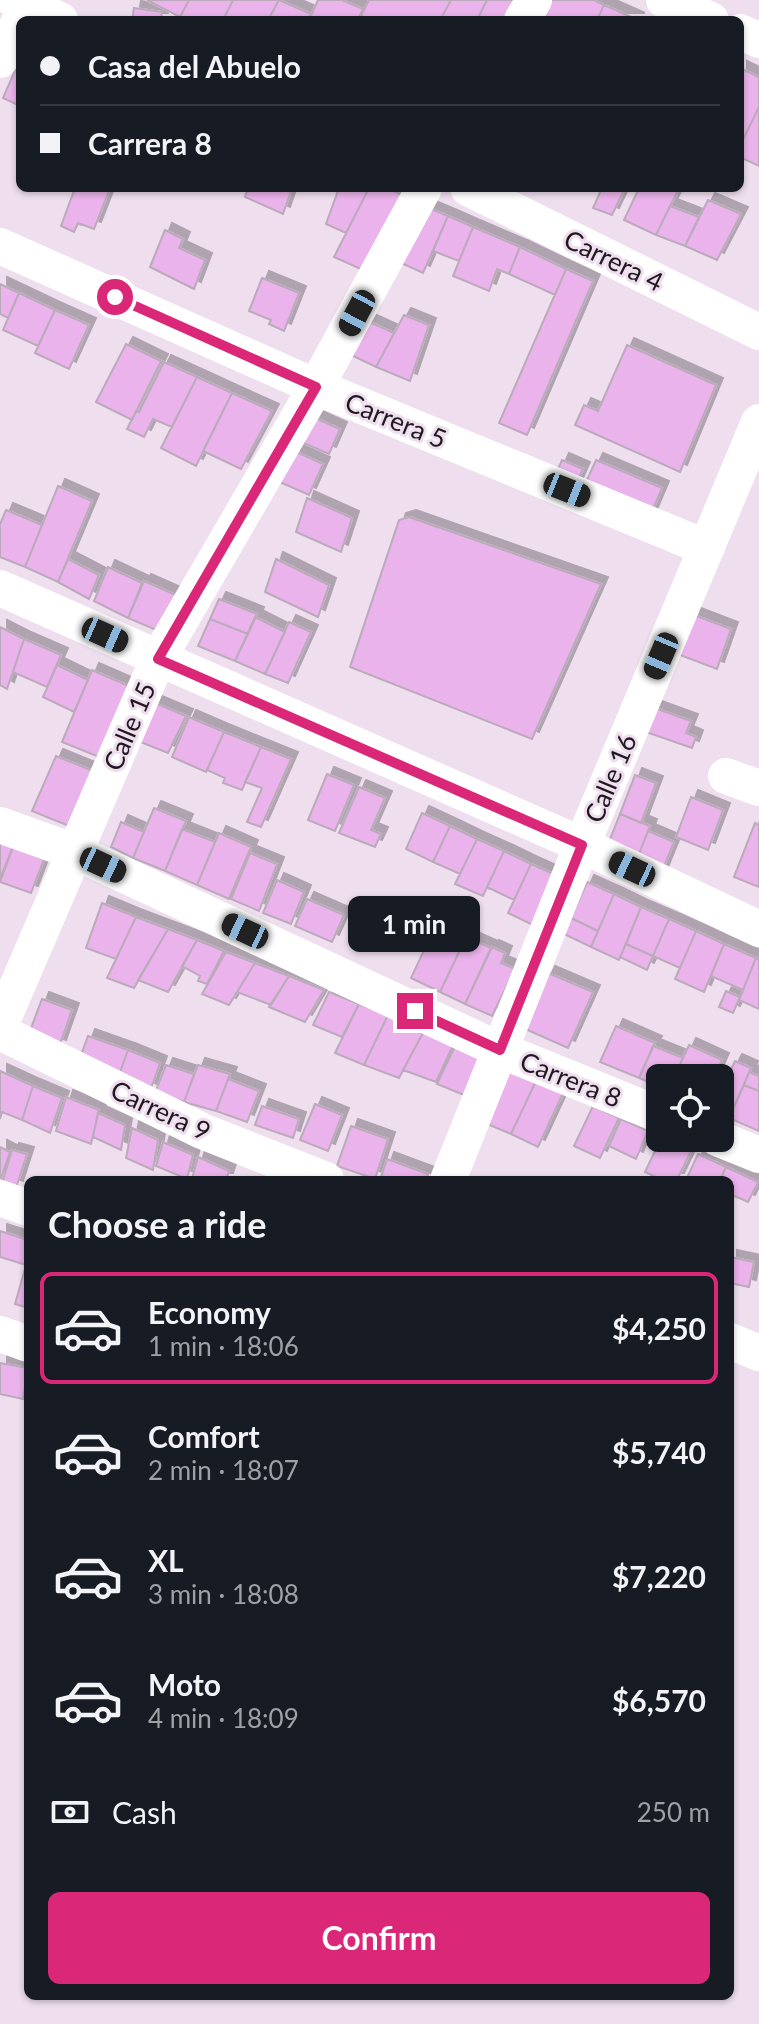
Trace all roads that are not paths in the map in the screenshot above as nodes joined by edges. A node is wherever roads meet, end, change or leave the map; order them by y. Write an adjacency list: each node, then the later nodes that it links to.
1 (664, 0): 4 (street)
2 (23, 2): 3 (street)
3 (52, 16)
4 (702, 16)
5 (16, 20): 6 (street)
6 (0, 60)
7 (422, 192): 11 (street, Calle 15)
8 (476, 192): 10 (street, Carrera 4)
9 (0, 246): 11 (street, Carrera 5)
10 (759, 332)
11 (316, 387): 13 (street, Carrera 5); 15 (street, Calle 15)
12 (759, 422): 13 (street, Calle 16)
13 (707, 548): 17 (street, Calle 16)
14 (0, 588): 15 (street)
15 (158, 659): 17 (street); 18 (street, Calle 15)
16 (0, 825): 18 (street, Carrera 8)
17 (582, 845): 19 (street); 22 (street, Calle 16)
18 (75, 852): 20 (street, Calle 15); 22 (street, Carrera 8)
19 (759, 929)
20 (0, 1026)
21 (0, 1032): 26 (street, Carrera 9)
22 (500, 1050): 23 (street, Carrera 8); 27 (street, Calle 16)
23 (646, 1109)
24 (734, 1145): 25 (street)
25 (759, 1155)
26 (316, 1176)
27 (450, 1176)
28 (0, 1198): 29 (street)
29 (24, 1207)
30 (0, 1334): 31 (street)
31 (24, 1343)
32 (734, 1343): 33 (street)
33 (759, 1353)

